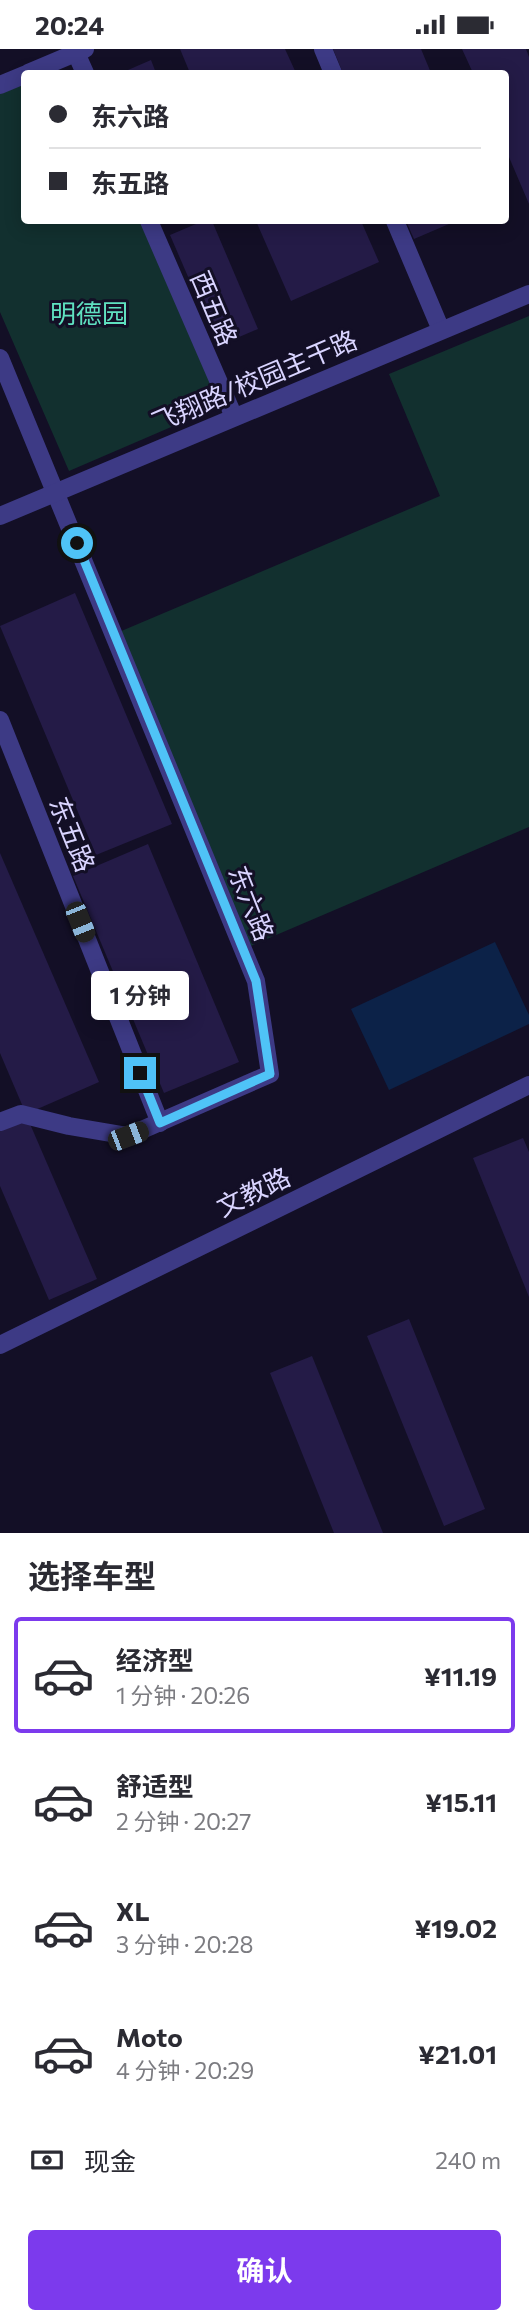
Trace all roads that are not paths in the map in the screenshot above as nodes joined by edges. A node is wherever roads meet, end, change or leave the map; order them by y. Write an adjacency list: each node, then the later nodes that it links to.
1 (323, 49): 5 (street)
2 (81, 51): 3 (street); 4 (street)
3 (36, 70)
4 (84, 70)
5 (332, 70)
6 (21, 76): 7 (street)
7 (0, 85)
8 (150, 224): 13 (street, 西五路)
9 (396, 224): 11 (street)
10 (529, 294): 11 (street, 飞翔路/校园主干路)
11 (441, 330): 13 (street, 飞翔路/校园主干路)
12 (0, 358): 14 (street)
13 (234, 417): 14 (street, 飞翔路/校园主干路)
14 (56, 492): 15 (street, 飞翔路/校园主干路); 19 (street, 东六路)
15 (0, 516)
16 (0, 720): 19 (street, 东五路)
17 (529, 1085): 20 (street, 文教路)
18 (0, 1122): 19 (street, 东六路)
19 (160, 1123)
20 (0, 1345)

